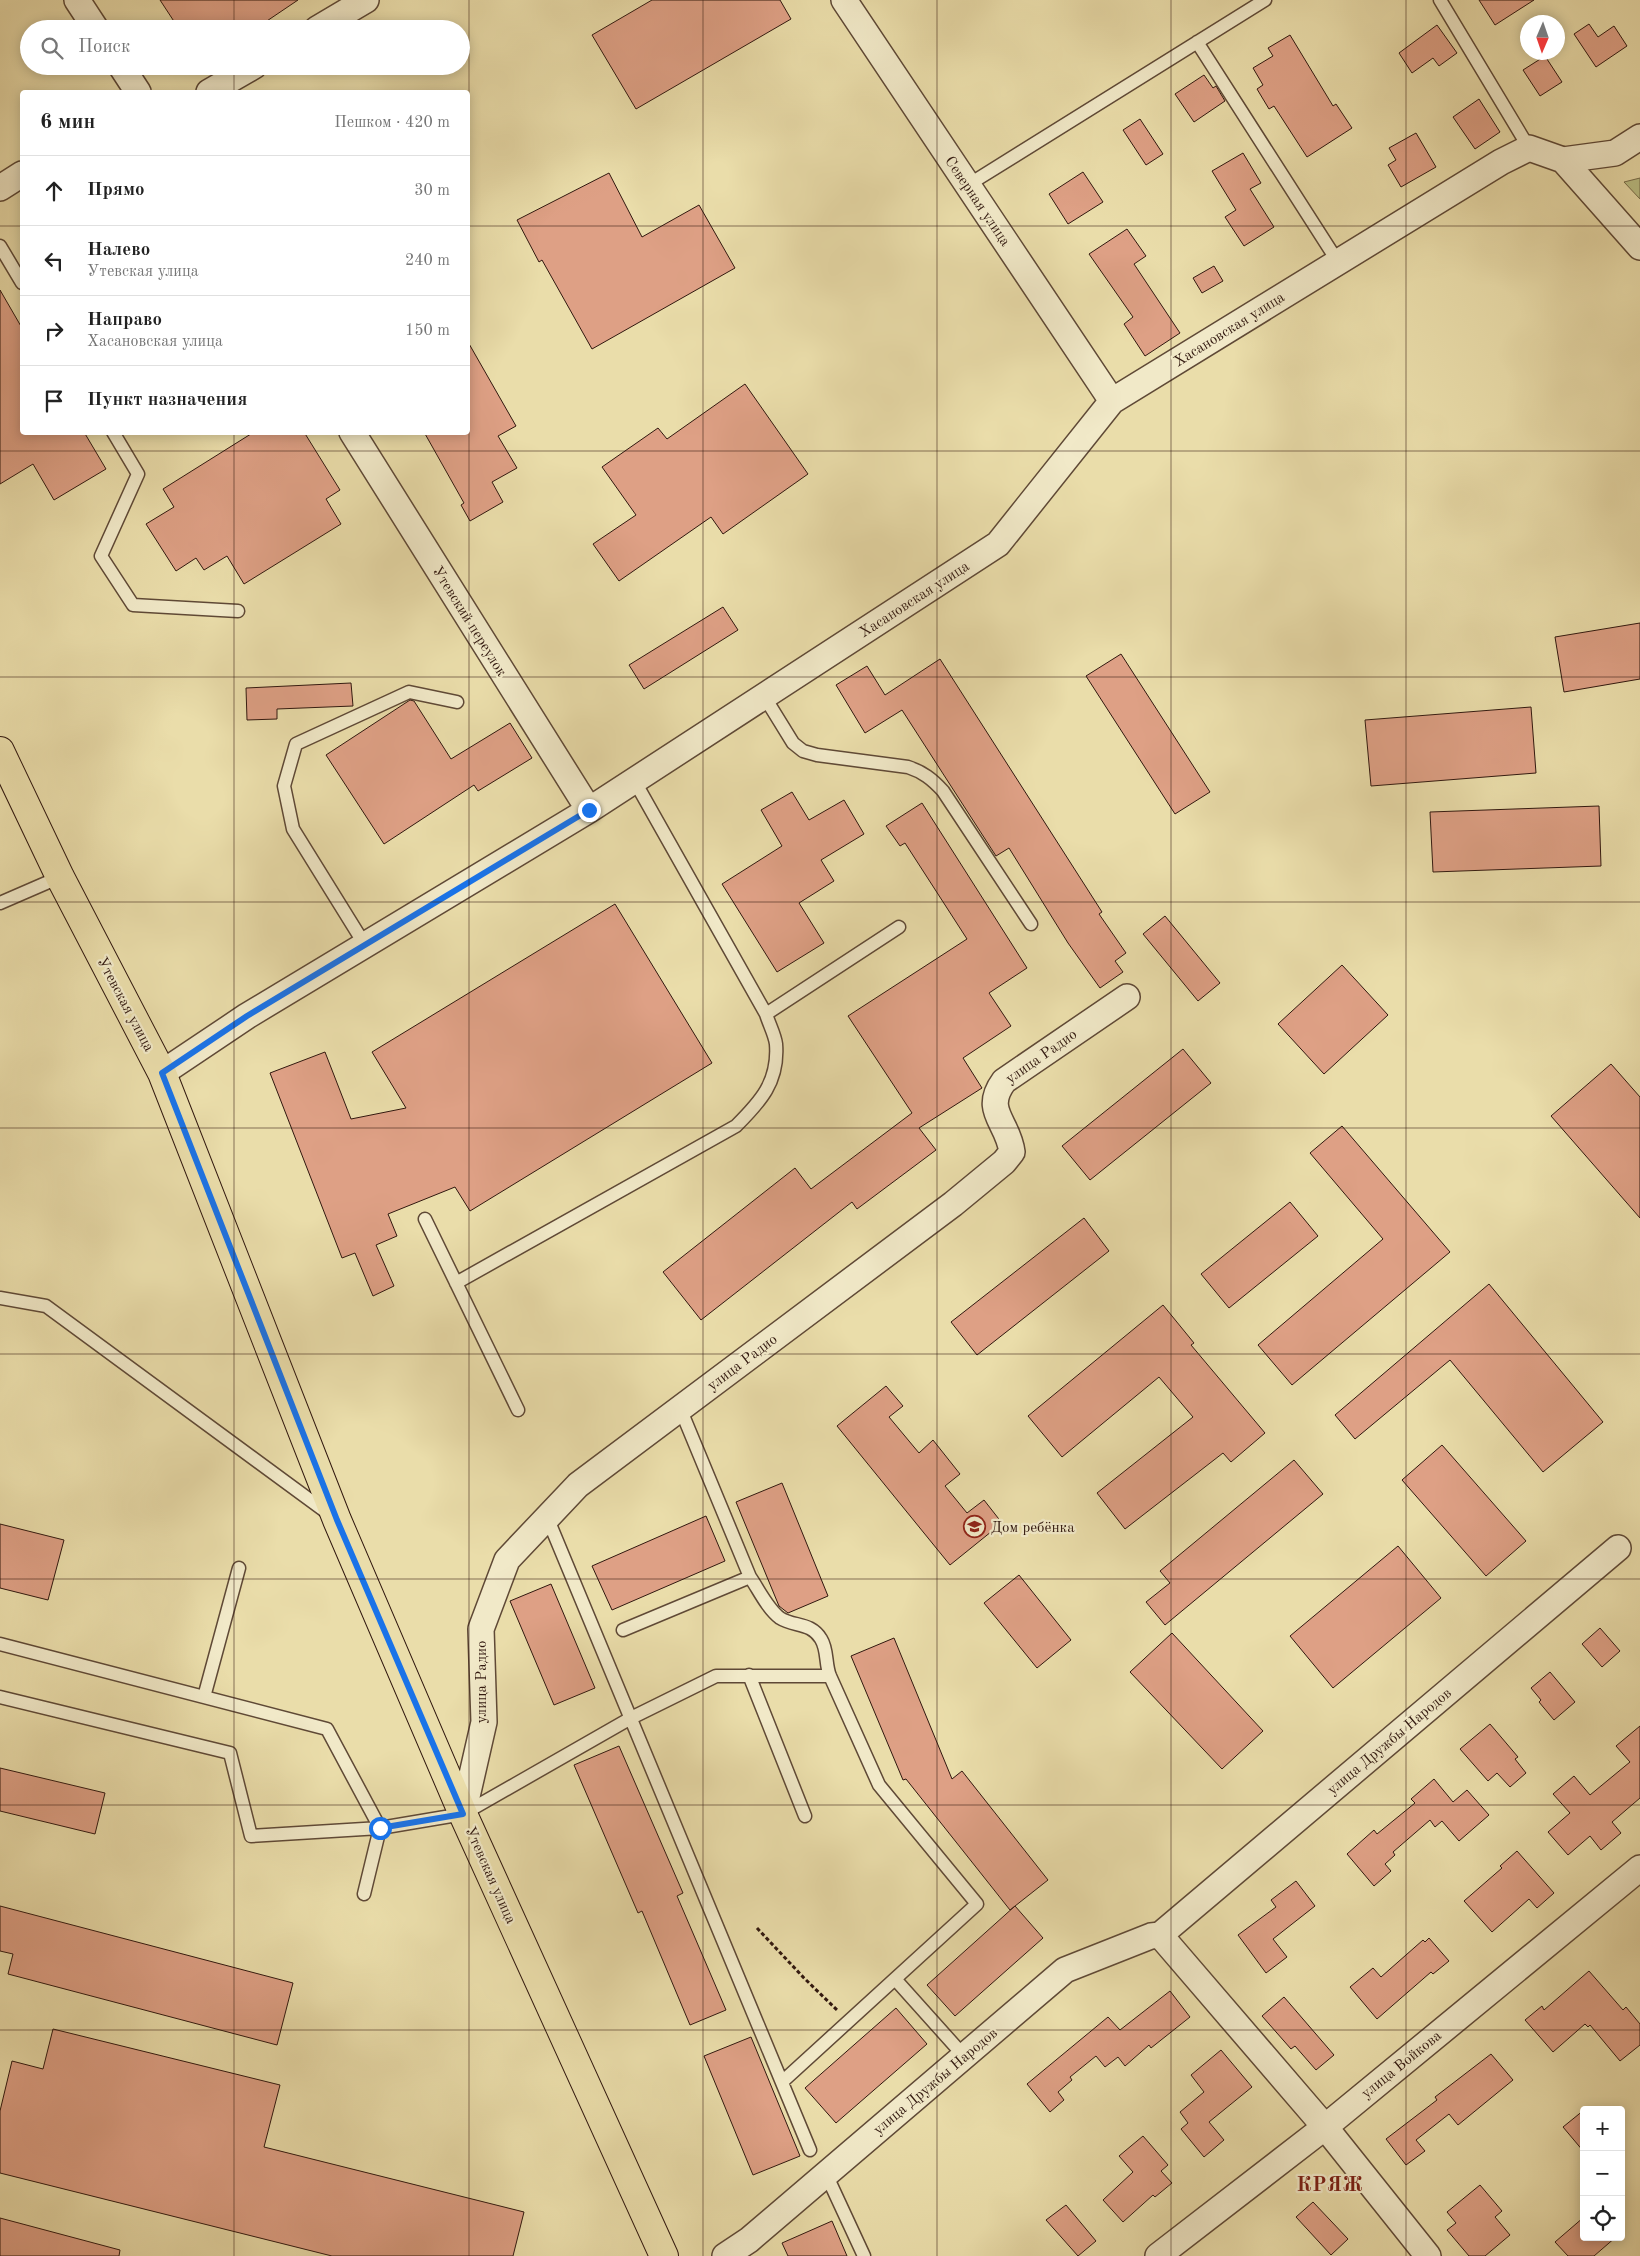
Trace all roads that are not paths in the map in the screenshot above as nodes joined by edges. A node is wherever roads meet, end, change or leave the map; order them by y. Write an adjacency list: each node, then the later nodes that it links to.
1 (77, 0): 6 (street)
2 (366, 0): 7 (street)
3 (844, 0): 17 (street, Северная улица)
4 (1266, 0): 8 (lane)
5 (1440, 0): 14 (lane)
6 (90, 20)
7 (332, 20)
8 (1197, 42): 17 (lane); 21 (lane)
9 (127, 75): 11 (street)
10 (238, 75): 12 (street)
11 (137, 90)
12 (212, 90)
13 (1640, 137): 15 (street)
14 (1530, 148): 15 (street); 21 (street, Хасановская улица)
15 (1563, 160): 20 (street)
16 (20, 175): 18 (street)
17 (968, 185): 23 (street, Северная улица)
18 (0, 188)
19 (0, 246): 22 (lane)
20 (1640, 248)
21 (1338, 262): 23 (street, Хасановская улица)
22 (20, 281)
23 (1112, 401): 27 (street, Хасановская улица)
24 (115, 435): 26 (lane)
25 (354, 435): 31 (street, Утевский переулок)
26 (238, 611)
27 (764, 696): 30 (street, Хасановская улица); 34 (lane)
28 (457, 702): 36 (lane)
29 (0, 751): 32 (main road, Утевская улица)
30 (634, 780): 31 (street, Хасановская улица); 38 (lane)
31 (589, 810): 36 (street, Хасановская улица)
32 (60, 877): 33 (lane); 39 (main road, Утевская улица)
33 (0, 903)
34 (1031, 924)
35 (899, 927): 38 (lane)
36 (365, 945): 39 (street, Хасановская улица)
37 (1127, 997): 43 (street, улица Радио)
38 (766, 1014): 41 (lane)
39 (162, 1073): 46 (main road, Утевская улица)
40 (425, 1219): 41 (lane)
41 (456, 1283): 44 (lane)
42 (0, 1298): 46 (lane)
43 (680, 1408): 45 (street, улица Радио); 49 (lane)
44 (518, 1410)
45 (547, 1517): 56 (lane); 57 (street, улица Радио)
46 (337, 1520): 57 (main road, Утевская улица)
47 (1618, 1548): 62 (street, улица Дружбы Народов)
48 (239, 1568): 55 (lane)
49 (750, 1576): 50 (lane); 53 (lane)
50 (623, 1630)
51 (0, 1644): 55 (lane)
52 (749, 1676): 53 (lane); 56 (lane); 58 (lane)
53 (830, 1676): 63 (lane)
54 (0, 1697): 59 (lane)
55 (204, 1697): 59 (lane)
56 (631, 1718): 57 (lane); 65 (lane)
57 (463, 1814): 59 (lane); 69 (main road, Утевская улица)
58 (805, 1816)
59 (380, 1828): 61 (lane)
60 (1640, 1868): 66 (street, улица Войкова)
61 (364, 1894)
62 (1160, 1935): 64 (street, улица Дружбы Народов); 66 (street)
63 (895, 1978): 64 (lane); 65 (lane)
64 (964, 2056): 68 (street, улица Дружбы Народов)
65 (782, 2082): 67 (lane)
66 (1325, 2127): 72 (street, улица Войкова); 73 (street)
67 (810, 2150)
68 (826, 2174): 70 (street, улица Дружбы Народов); 71 (lane)
69 (664, 2256)
70 (725, 2256)
71 (864, 2256)
72 (1158, 2256)
73 (1428, 2256)

